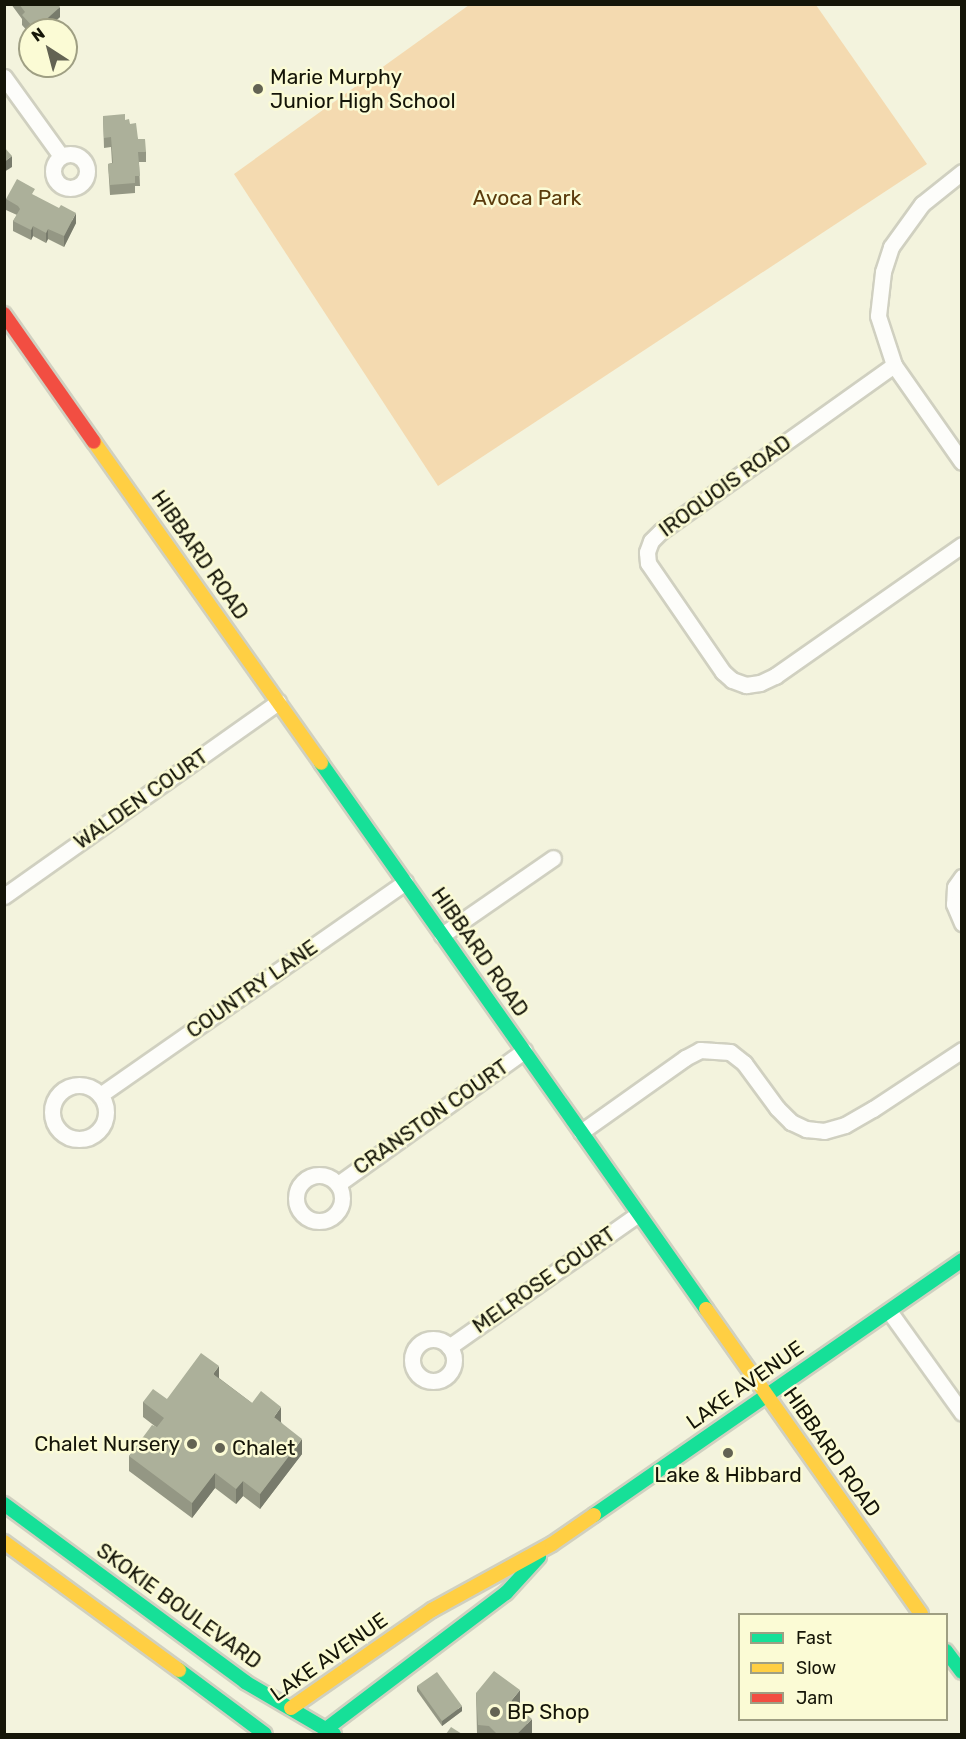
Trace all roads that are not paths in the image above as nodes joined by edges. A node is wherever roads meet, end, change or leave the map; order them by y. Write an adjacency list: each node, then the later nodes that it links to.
1 (4, 77): 2 (street)
2 (61, 156)
3 (962, 172): 5 (street)
4 (4, 314): 8 (main road, HIBBARD ROAD)
5 (894, 364): 6 (street); 7 (street, IROQUOIS ROAD)
6 (962, 462)
7 (962, 545)
8 (278, 702): 11 (main road, HIBBARD ROAD); 12 (street, WALDEN COURT)
9 (553, 858): 14 (street)
10 (962, 876): 13 (street)
11 (405, 882): 14 (main road, HIBBARD ROAD); 17 (street, COUNTRY LANE)
12 (4, 896)
13 (962, 923)
14 (442, 935): 16 (main road, HIBBARD ROAD)
15 (962, 1050): 18 (street)
16 (524, 1051): 18 (main road, HIBBARD ROAD); 19 (street, CRANSTON COURT)
17 (100, 1095)
18 (580, 1132): 20 (main road, HIBBARD ROAD)
19 (338, 1184)
20 (638, 1214): 23 (street, MELROSE COURT); 24 (main road, HIBBARD ROAD)
21 (962, 1260): 22 (main road, LAKE AVENUE)
22 (889, 1311): 24 (main road, LAKE AVENUE); 25 (street)
23 (449, 1347)
24 (767, 1396): 28 (main road, LAKE AVENUE); 29 (main road, HIBBARD ROAD)
25 (962, 1413)
26 (4, 1504): 32 (main road, SKOKIE BOULEVARD)
27 (4, 1542): 33 (main road)
28 (552, 1544): 32 (main road, LAKE AVENUE); 34 (main road, LAKE AVENUE)
29 (920, 1613)
30 (948, 1654): 31 (main road)
31 (962, 1672)
32 (291, 1708): 33 (main road, LAKE AVENUE); 34 (main road, SKOKIE BOULEVARD)
33 (260, 1733)
34 (326, 1733)

